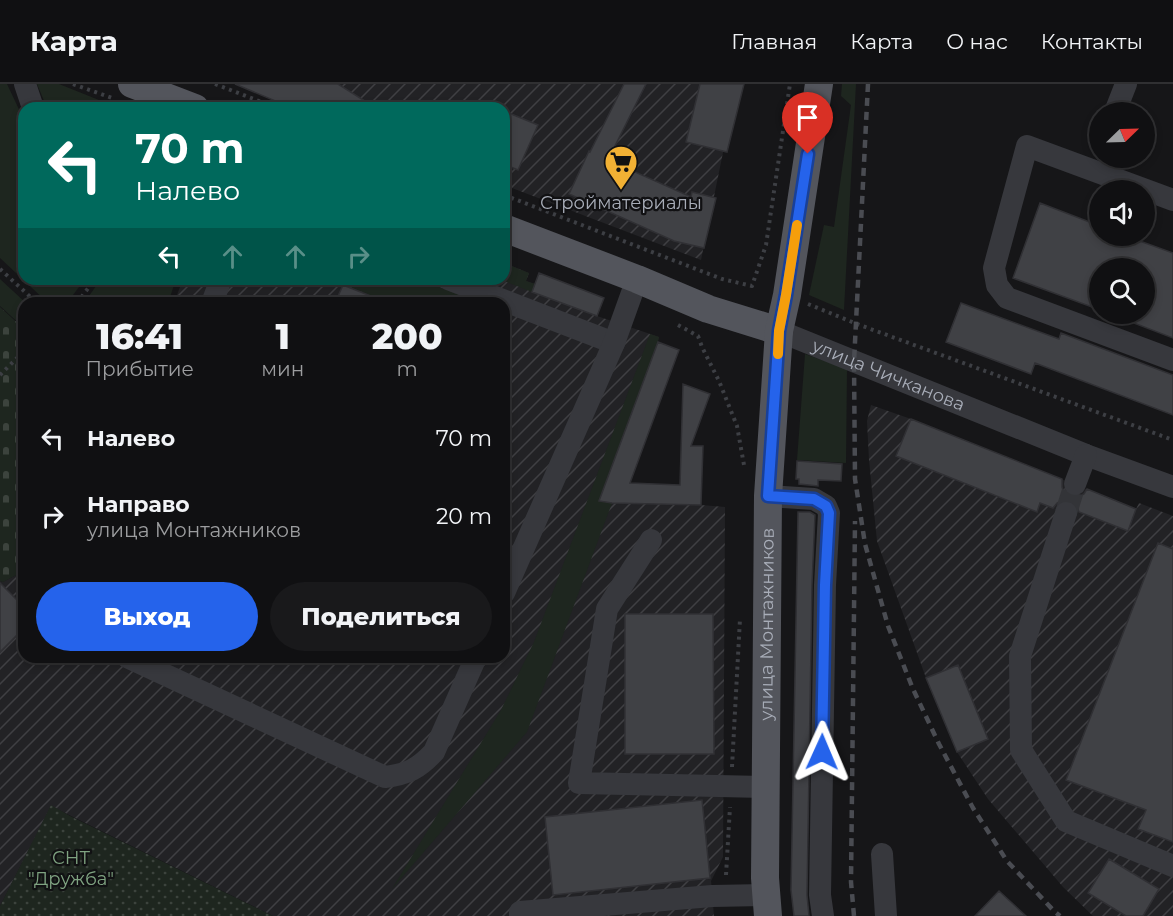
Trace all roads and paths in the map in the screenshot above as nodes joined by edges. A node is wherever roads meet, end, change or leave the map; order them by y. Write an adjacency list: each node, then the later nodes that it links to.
1 (25, 84): 8 (lane)
2 (74, 84): 7 (path)
3 (215, 84): 10 (path)
4 (790, 84): 14 (path)
5 (819, 84): 20 (main road, улица Монтажников)
6 (1126, 84): 11 (lane)
7 (124, 92): 9 (main road)
8 (31, 102)
9 (168, 102)
10 (262, 102)
11 (1119, 102)
12 (1089, 159): 28 (lane)
13 (1111, 168): 15 (lane)
14 (510, 197)
15 (1173, 200)
16 (510, 230): 18 (main road, улица Чичканова)
17 (0, 268): 21 (path)
18 (637, 279): 25 (main road, улица Чичканова); 26 (lane)
19 (463, 285): 22 (lane)
20 (786, 295): 25 (main road, улица Монтажников); 30 (path)
21 (31, 297)
22 (494, 297)
23 (510, 303): 26 (lane)
24 (669, 320): 32 (path)
25 (779, 331): 31 (lane, улица Чичканова); 35 (main road, улица Монтажников)
26 (614, 344): 38 (lane)
27 (18, 357): 29 (path)
28 (1173, 360)
29 (0, 375)
30 (1173, 440)
31 (1086, 455): 33 (lane); 34 (lane, улица Чичканова)
32 (745, 472)
33 (1075, 484)
34 (1173, 488)
35 (768, 496): 43 (main road, улица Монтажников); 50 (lane)
36 (1066, 513): 45 (lane)
37 (651, 540): 42 (lane)
38 (510, 579)
39 (741, 612): 42 (path)
40 (140, 663): 41 (lane)
41 (473, 663)
42 (731, 787): 43 (lane); 46 (path)
43 (765, 787): 47 (main road, улица Монтажников)
44 (882, 854): 51 (lane)
45 (1173, 866)
46 (725, 896): 47 (lane); 48 (lane)
47 (767, 906)
48 (672, 908): 49 (lane)
49 (520, 916)
50 (823, 916)
51 (886, 916)

